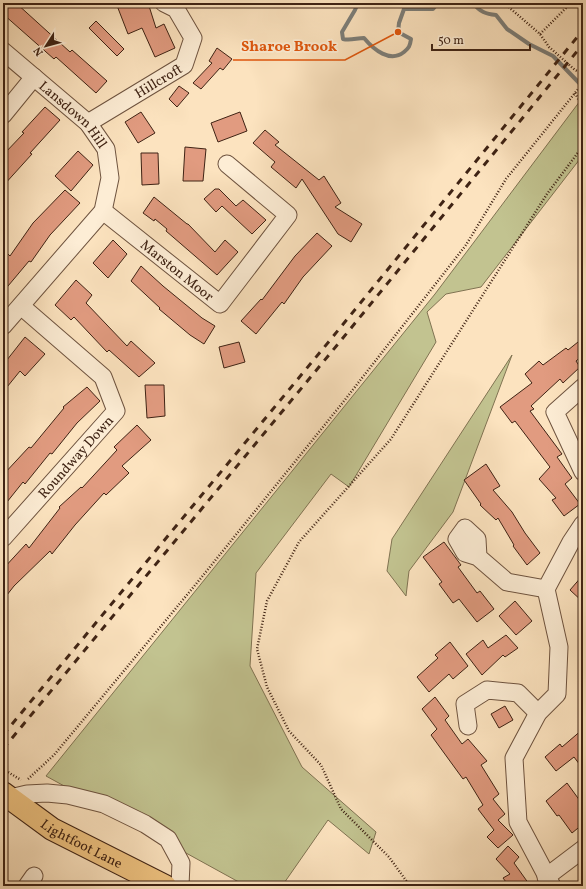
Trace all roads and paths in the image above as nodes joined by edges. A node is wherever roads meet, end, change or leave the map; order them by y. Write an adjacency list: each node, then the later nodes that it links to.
1 (164, 3): 12 (street, Hillcroft)
2 (504, 3): 4 (path)
3 (571, 3): 4 (path)
4 (540, 34): 6 (path)
5 (3, 51): 7 (street, Lansdown Hill)
6 (583, 74)
7 (34, 77): 11 (street); 12 (street, Lansdown Hill)
8 (583, 83): 9 (path)
9 (575, 93): 10 (path); 26 (path)
10 (583, 108)
11 (3, 115)
12 (88, 123): 15 (street, Lansdown Hill)
13 (583, 146): 32 (path)
14 (227, 164): 15 (street, Marston Moor)
15 (104, 212): 16 (street)
16 (21, 306): 17 (street); 21 (street, Roundway Down)
17 (3, 326)
18 (583, 387): 19 (street)
19 (583, 472)
20 (583, 524): 23 (street)
21 (3, 538)
22 (478, 557): 23 (street)
23 (546, 589): 24 (street)
24 (538, 713): 25 (street); 29 (street)
25 (468, 726)
26 (3, 769)
27 (7, 796): 30 (main road, Lightfoot Lane); 31 (street)
28 (583, 849): 29 (street)
29 (549, 882)
30 (165, 886)
31 (180, 886)
32 (410, 886)

